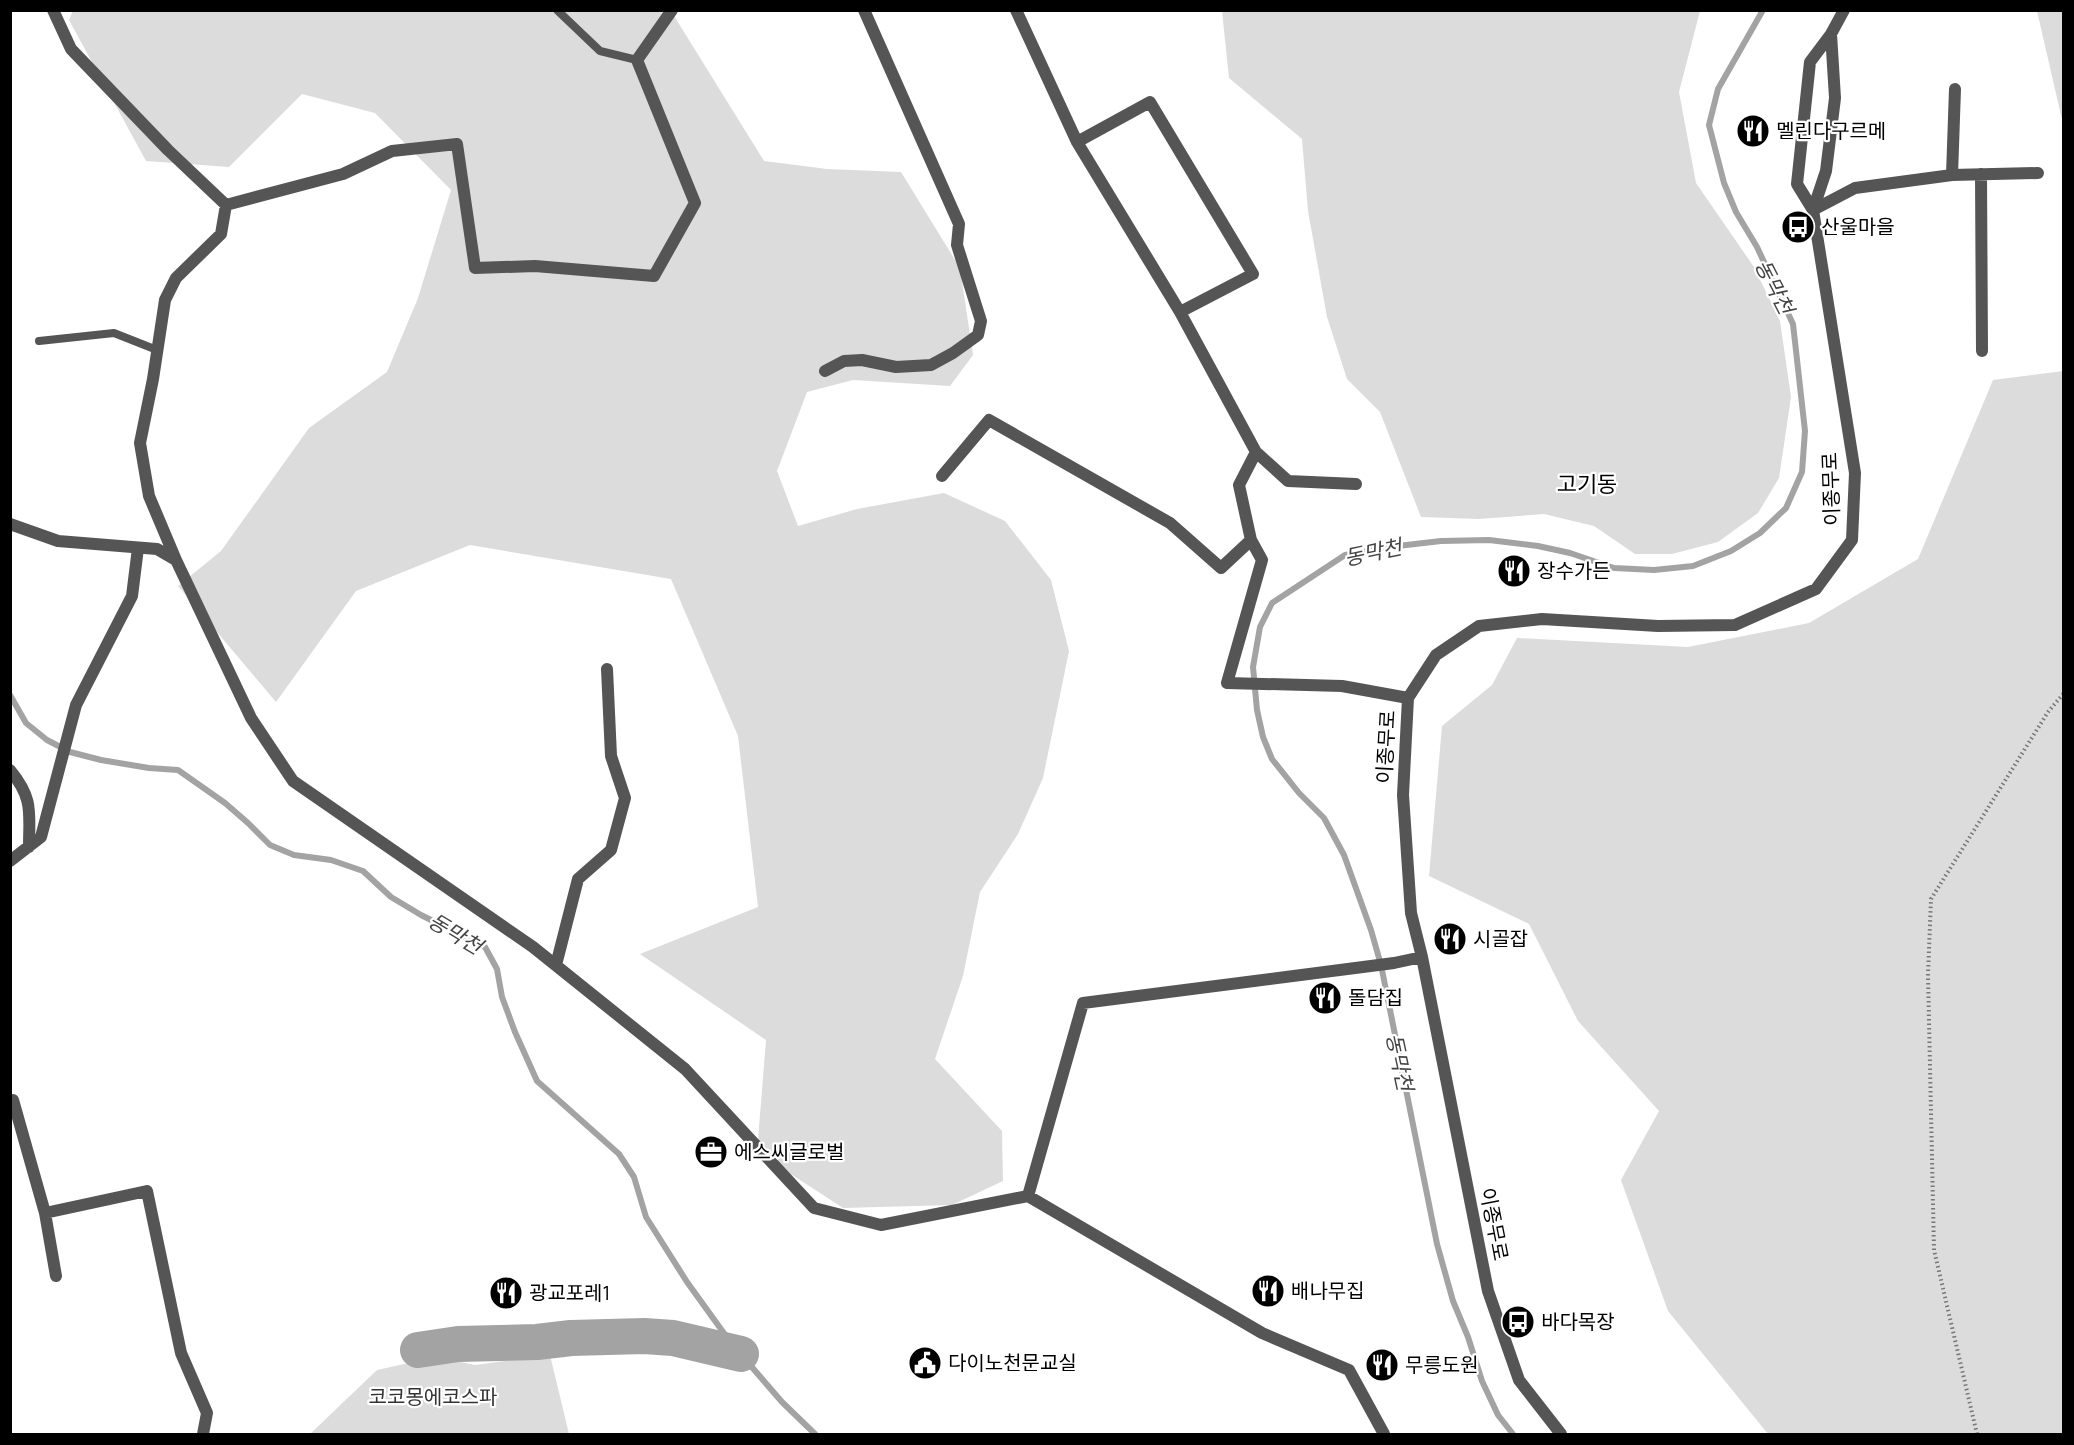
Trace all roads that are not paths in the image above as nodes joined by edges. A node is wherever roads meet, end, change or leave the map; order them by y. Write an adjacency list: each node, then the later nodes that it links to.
1 (53, 10): 14 (street)
2 (557, 10): 8 (lane)
3 (672, 10): 8 (street)
4 (864, 10): 20 (street)
5 (1016, 10): 10 (street)
6 (1844, 10): 7 (street, 이종무로)
7 (1831, 34): 15 (street, 이종무로); 15 (street, 이종무로)
8 (637, 60): 14 (street)
9 (1955, 89): 13 (street)
10 (1077, 142): 16 (street); 16 (street)
11 (2037, 173): 12 (street)
12 (1982, 174): 13 (street); 19 (street)
13 (1952, 175): 15 (street)
14 (226, 205): 18 (street)
15 (1813, 210): 29 (street, 이종무로)
16 (1180, 312): 21 (street)
17 (39, 341): 18 (lane)
18 (157, 350): 27 (street)
19 (1982, 351)
20 (825, 371)
21 (1256, 452): 23 (street); 25 (street)
22 (942, 476): 25 (street)
23 (1356, 484)
24 (10, 524): 26 (street)
25 (1251, 540): 29 (street)
26 (138, 548): 27 (street); 31 (street)
27 (176, 560): 34 (street)
28 (607, 669): 34 (street)
29 (1408, 698): 33 (street, 이종무로)
30 (10, 770): 31 (street)
31 (29, 848): 32 (street)
32 (10, 861)
33 (1422, 957): 36 (street); 41 (street, 이종무로)
34 (556, 965): 36 (street)
35 (13, 1100): 37 (street)
36 (1028, 1196): 40 (street)
37 (45, 1213): 38 (street); 39 (street)
38 (56, 1276)
39 (203, 1434)
40 (1384, 1434)
41 (1561, 1434)

